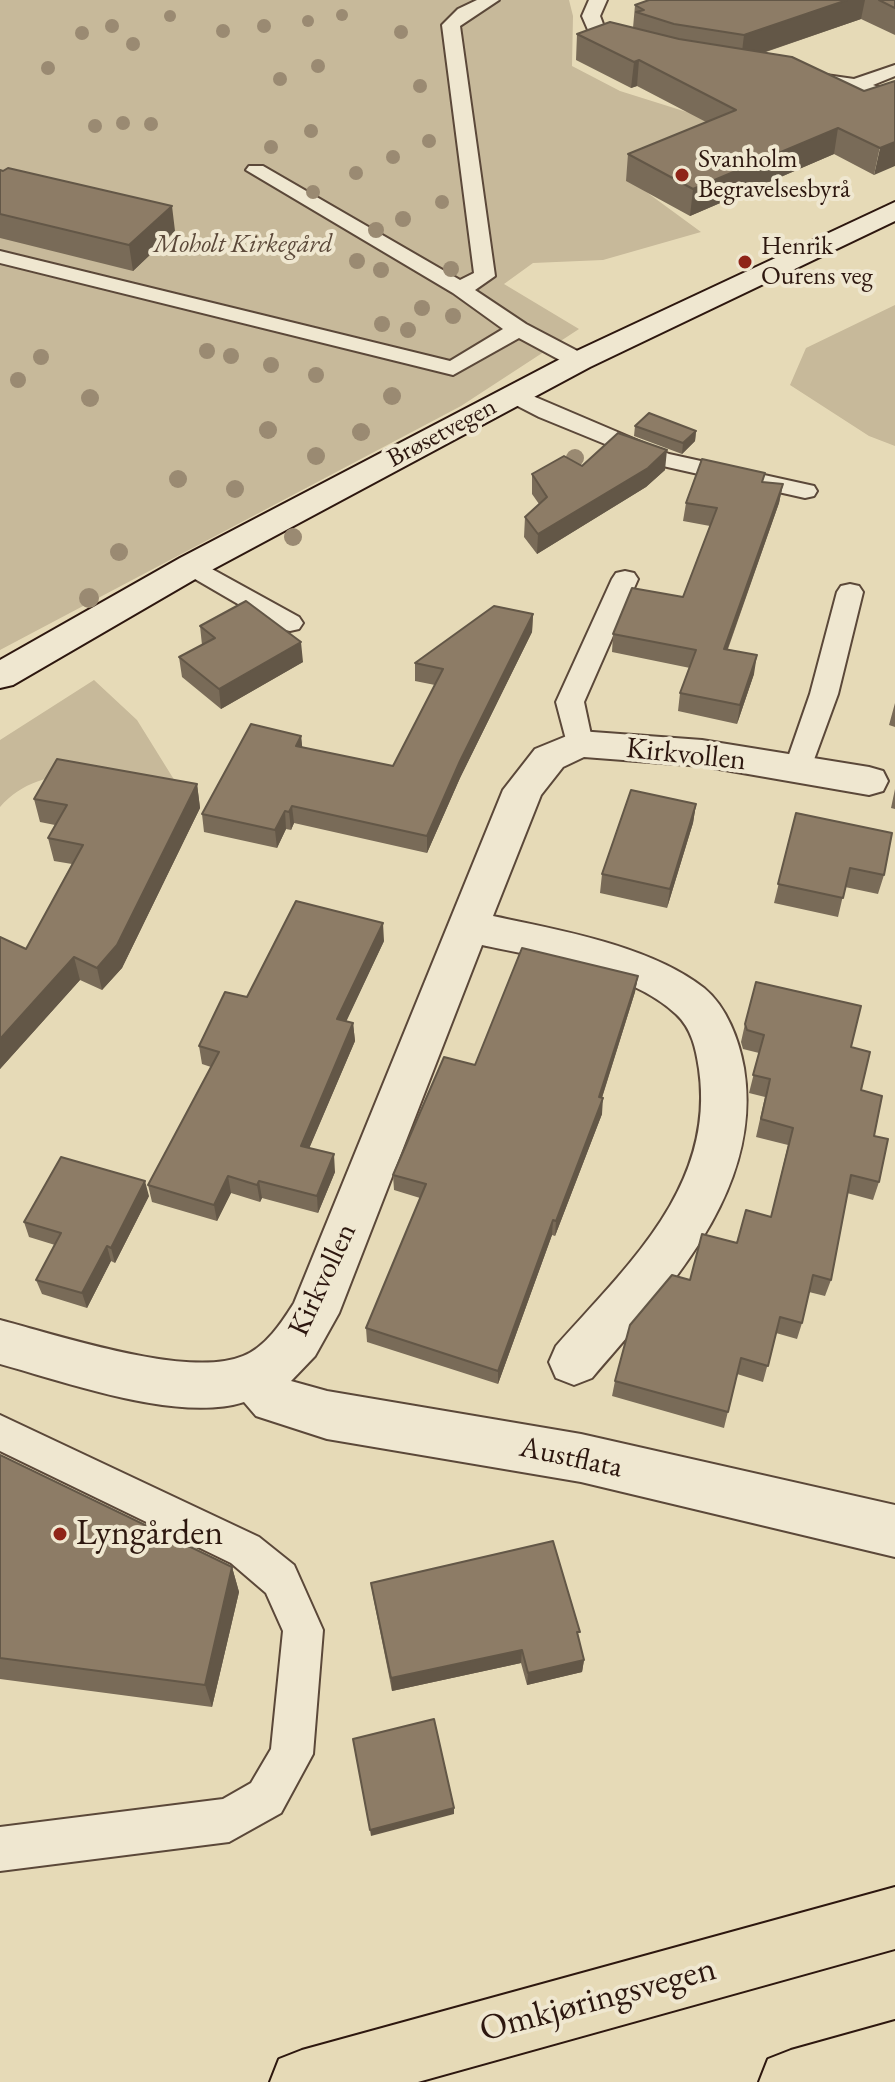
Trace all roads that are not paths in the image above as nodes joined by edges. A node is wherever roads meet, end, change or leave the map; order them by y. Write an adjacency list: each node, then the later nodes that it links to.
1 (490, 0): 11 (lane)
2 (598, 0): 3 (lane)
3 (650, 53)
4 (895, 70): 6 (lane)
5 (784, 74): 6 (lane)
6 (856, 85): 7 (lane)
7 (895, 99)
8 (256, 170): 11 (lane)
9 (895, 210): 13 (street, Brøsetvegen)
10 (0, 257): 12 (lane)
11 (460, 289): 12 (lane)
12 (518, 329): 13 (lane)
13 (579, 361): 14 (street, Brøsetvegen)
14 (514, 395): 15 (lane); 16 (street, Brøsetvegen)
15 (805, 491)
16 (192, 566): 19 (lane); 20 (street, Brøsetvegen)
17 (625, 579): 21 (lane)
18 (850, 592): 22 (lane)
19 (290, 623)
20 (0, 676)
21 (579, 744): 22 (street, Kirkvollen); 24 (street, Kirkvollen)
22 (798, 769): 23 (street, Kirkvollen)
23 (869, 781)
24 (467, 926): 26 (street); 27 (street, Kirkvollen)
25 (0, 1342): 27 (street, Kirkvollen)
26 (574, 1362)
27 (255, 1377): 29 (street, Austflata)
28 (0, 1432): 30 (lane)
29 (895, 1531)
30 (0, 1849)
31 (895, 1918): 33 (highway, Omkjøringsvegen)
32 (895, 2053): 34 (highway)
33 (302, 2082)
34 (791, 2082)

